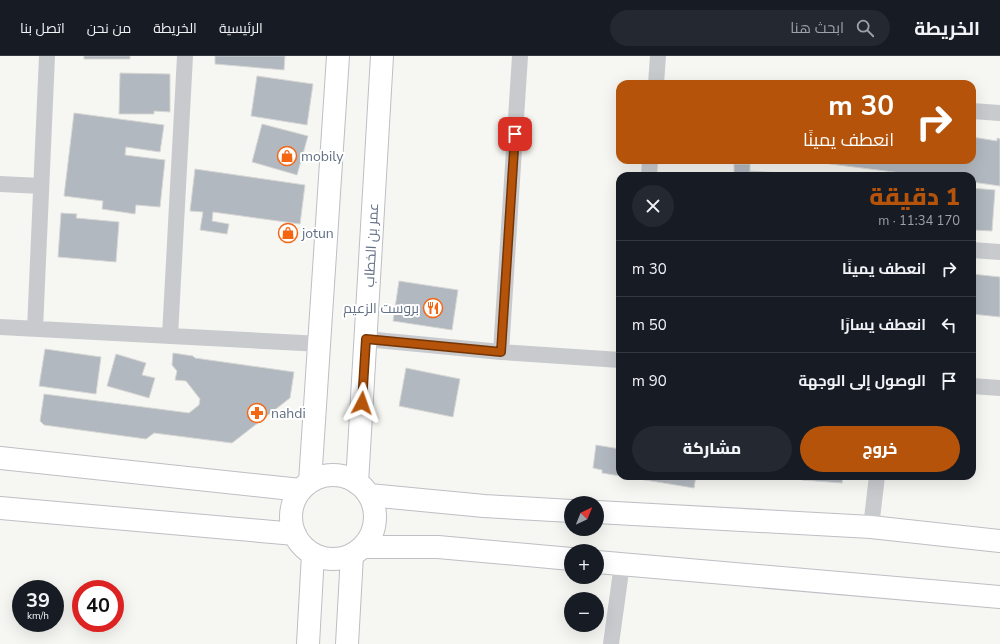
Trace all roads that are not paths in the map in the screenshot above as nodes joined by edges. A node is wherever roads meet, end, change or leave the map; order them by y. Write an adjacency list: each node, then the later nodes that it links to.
1 (48, 56): 11 (street)
2 (185, 56): 16 (street)
3 (338, 56): 18 (street)
4 (382, 56): 17 (street, عمر بن الخطاب)
5 (520, 56): 19 (street)
6 (658, 56): 7 (street)
7 (656, 80)
8 (976, 111): 9 (street)
9 (1000, 113)
10 (0, 184): 11 (street)
11 (41, 186): 15 (street)
12 (976, 250): 13 (street)
13 (1000, 252)
14 (0, 327): 15 (street)
15 (34, 329): 16 (street)
16 (170, 336): 18 (street)
17 (366, 339): 19 (street); 26 (street, عمر بن الخطاب)
18 (321, 344): 25 (street)
19 (501, 352): 20 (street)
20 (616, 360)
21 (976, 386): 22 (street)
22 (1000, 388)
23 (0, 458): 25 (street)
24 (877, 480): 30 (street)
25 (306, 486): 26 (street); 31 (street)
26 (363, 489): 28 (street); 33 (street)
27 (0, 508): 31 (street)
28 (564, 511)
29 (604, 512): 30 (street)
30 (871, 528): 32 (street)
31 (295, 534): 34 (street)
32 (1000, 541)
33 (357, 551): 34 (street); 35 (street); 40 (street)
34 (313, 554): 39 (street)
35 (564, 559)
36 (604, 563): 37 (street)
37 (622, 564): 38 (street); 41 (street)
38 (1000, 597)
39 (308, 644)
40 (346, 644)
41 (612, 644)

